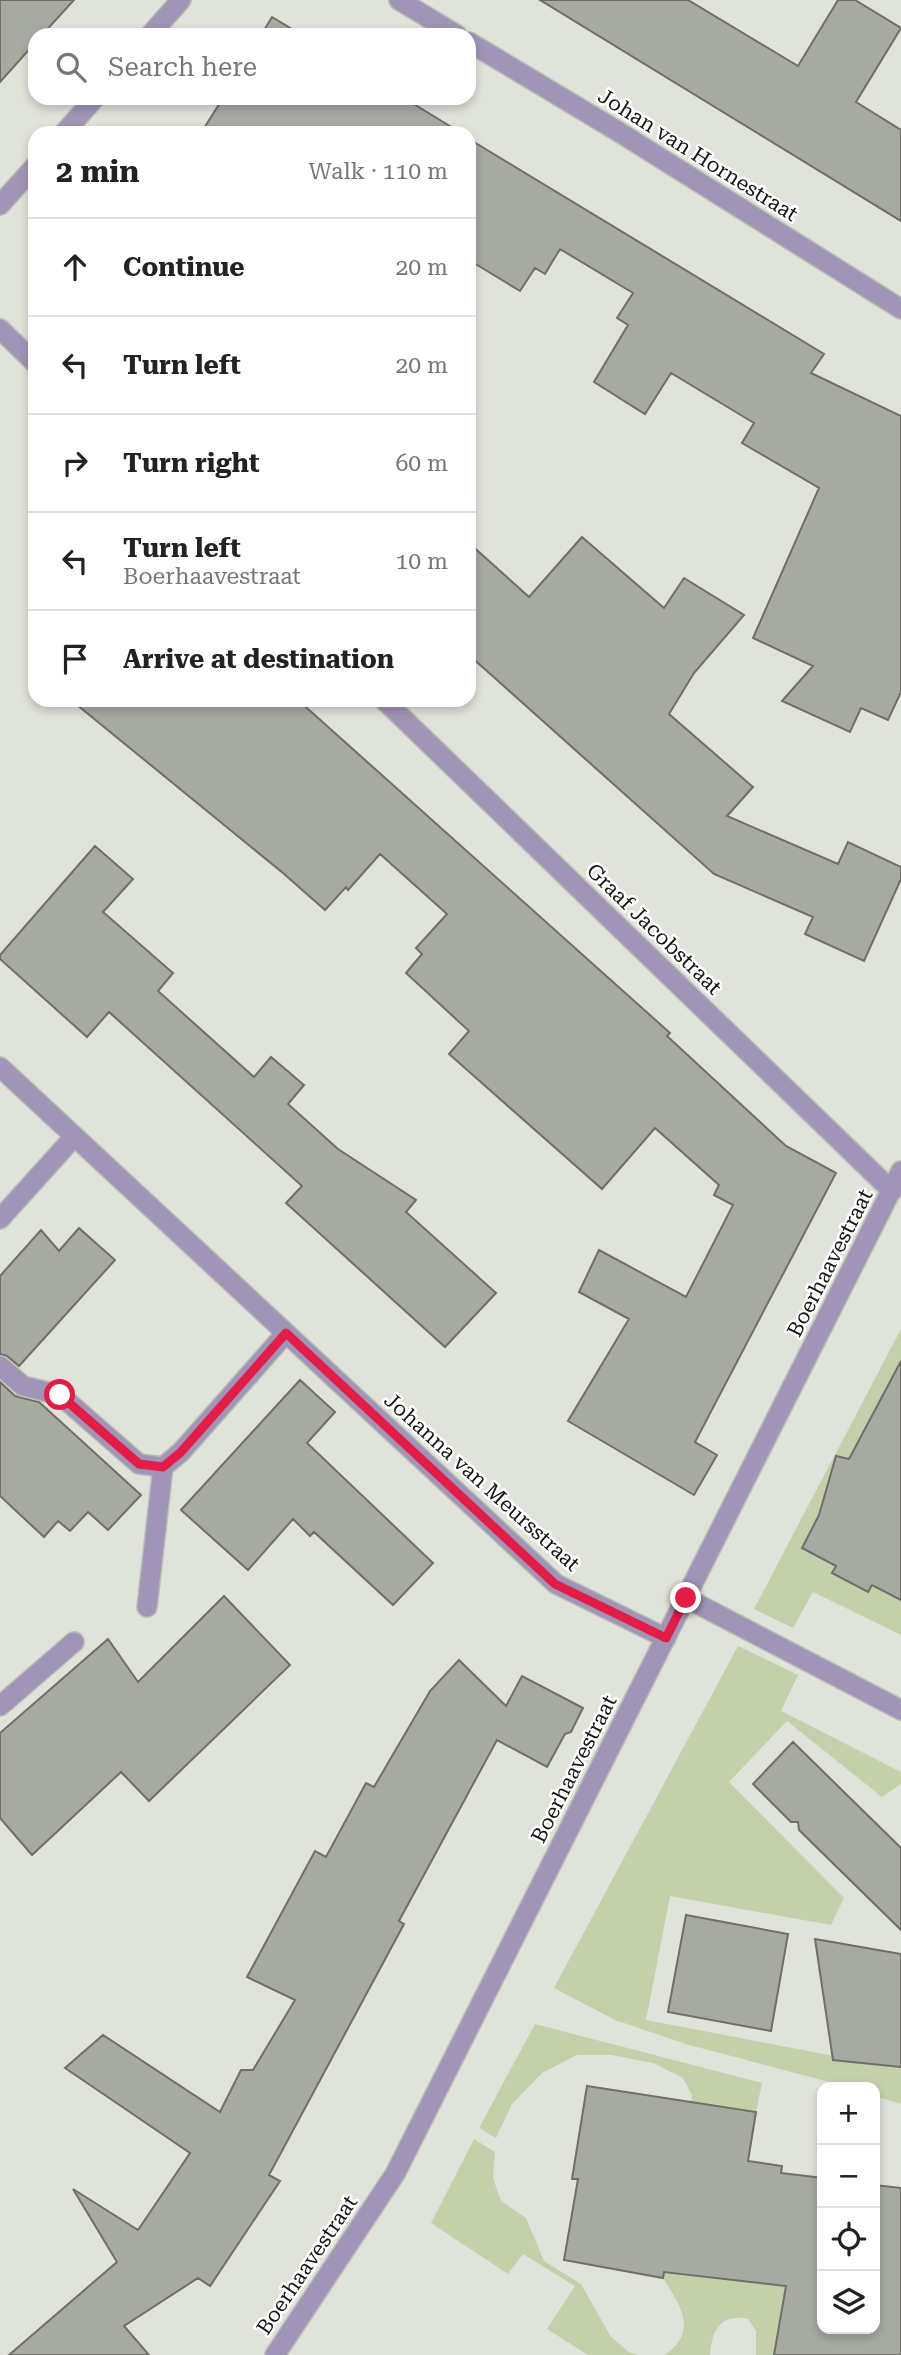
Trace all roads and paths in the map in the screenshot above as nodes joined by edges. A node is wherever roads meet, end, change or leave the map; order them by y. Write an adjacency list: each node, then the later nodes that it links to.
1 (181, 0): 3 (street)
2 (399, 0): 4 (street)
3 (156, 28)
4 (445, 28)
5 (476, 46): 10 (street, Johan van Hornestraat)
6 (88, 105): 7 (street)
7 (70, 126)
8 (28, 174): 9 (street)
9 (0, 205)
10 (901, 309)
11 (0, 330): 12 (street)
12 (28, 356)
13 (391, 707): 17 (street, Graaf Jacobstraat)
14 (0, 1067): 15 (street, Johanna van Meursstraat)
15 (74, 1136): 18 (street); 19 (street, Johanna van Meursstraat)
16 (901, 1171): 17 (street, Boerhaavestraat)
17 (892, 1191): 22 (street, Boerhaavestraat)
18 (0, 1219)
19 (286, 1333): 21 (street); 24 (street, Johanna van Meursstraat)
20 (0, 1366): 21 (street)
21 (163, 1467): 23 (street)
22 (686, 1598): 24 (street, Boerhaavestraat); 27 (street)
23 (147, 1607)
24 (666, 1638): 28 (street, Boerhaavestraat)
25 (74, 1642): 26 (street)
26 (0, 1706)
27 (901, 1710)
28 (275, 2355)

